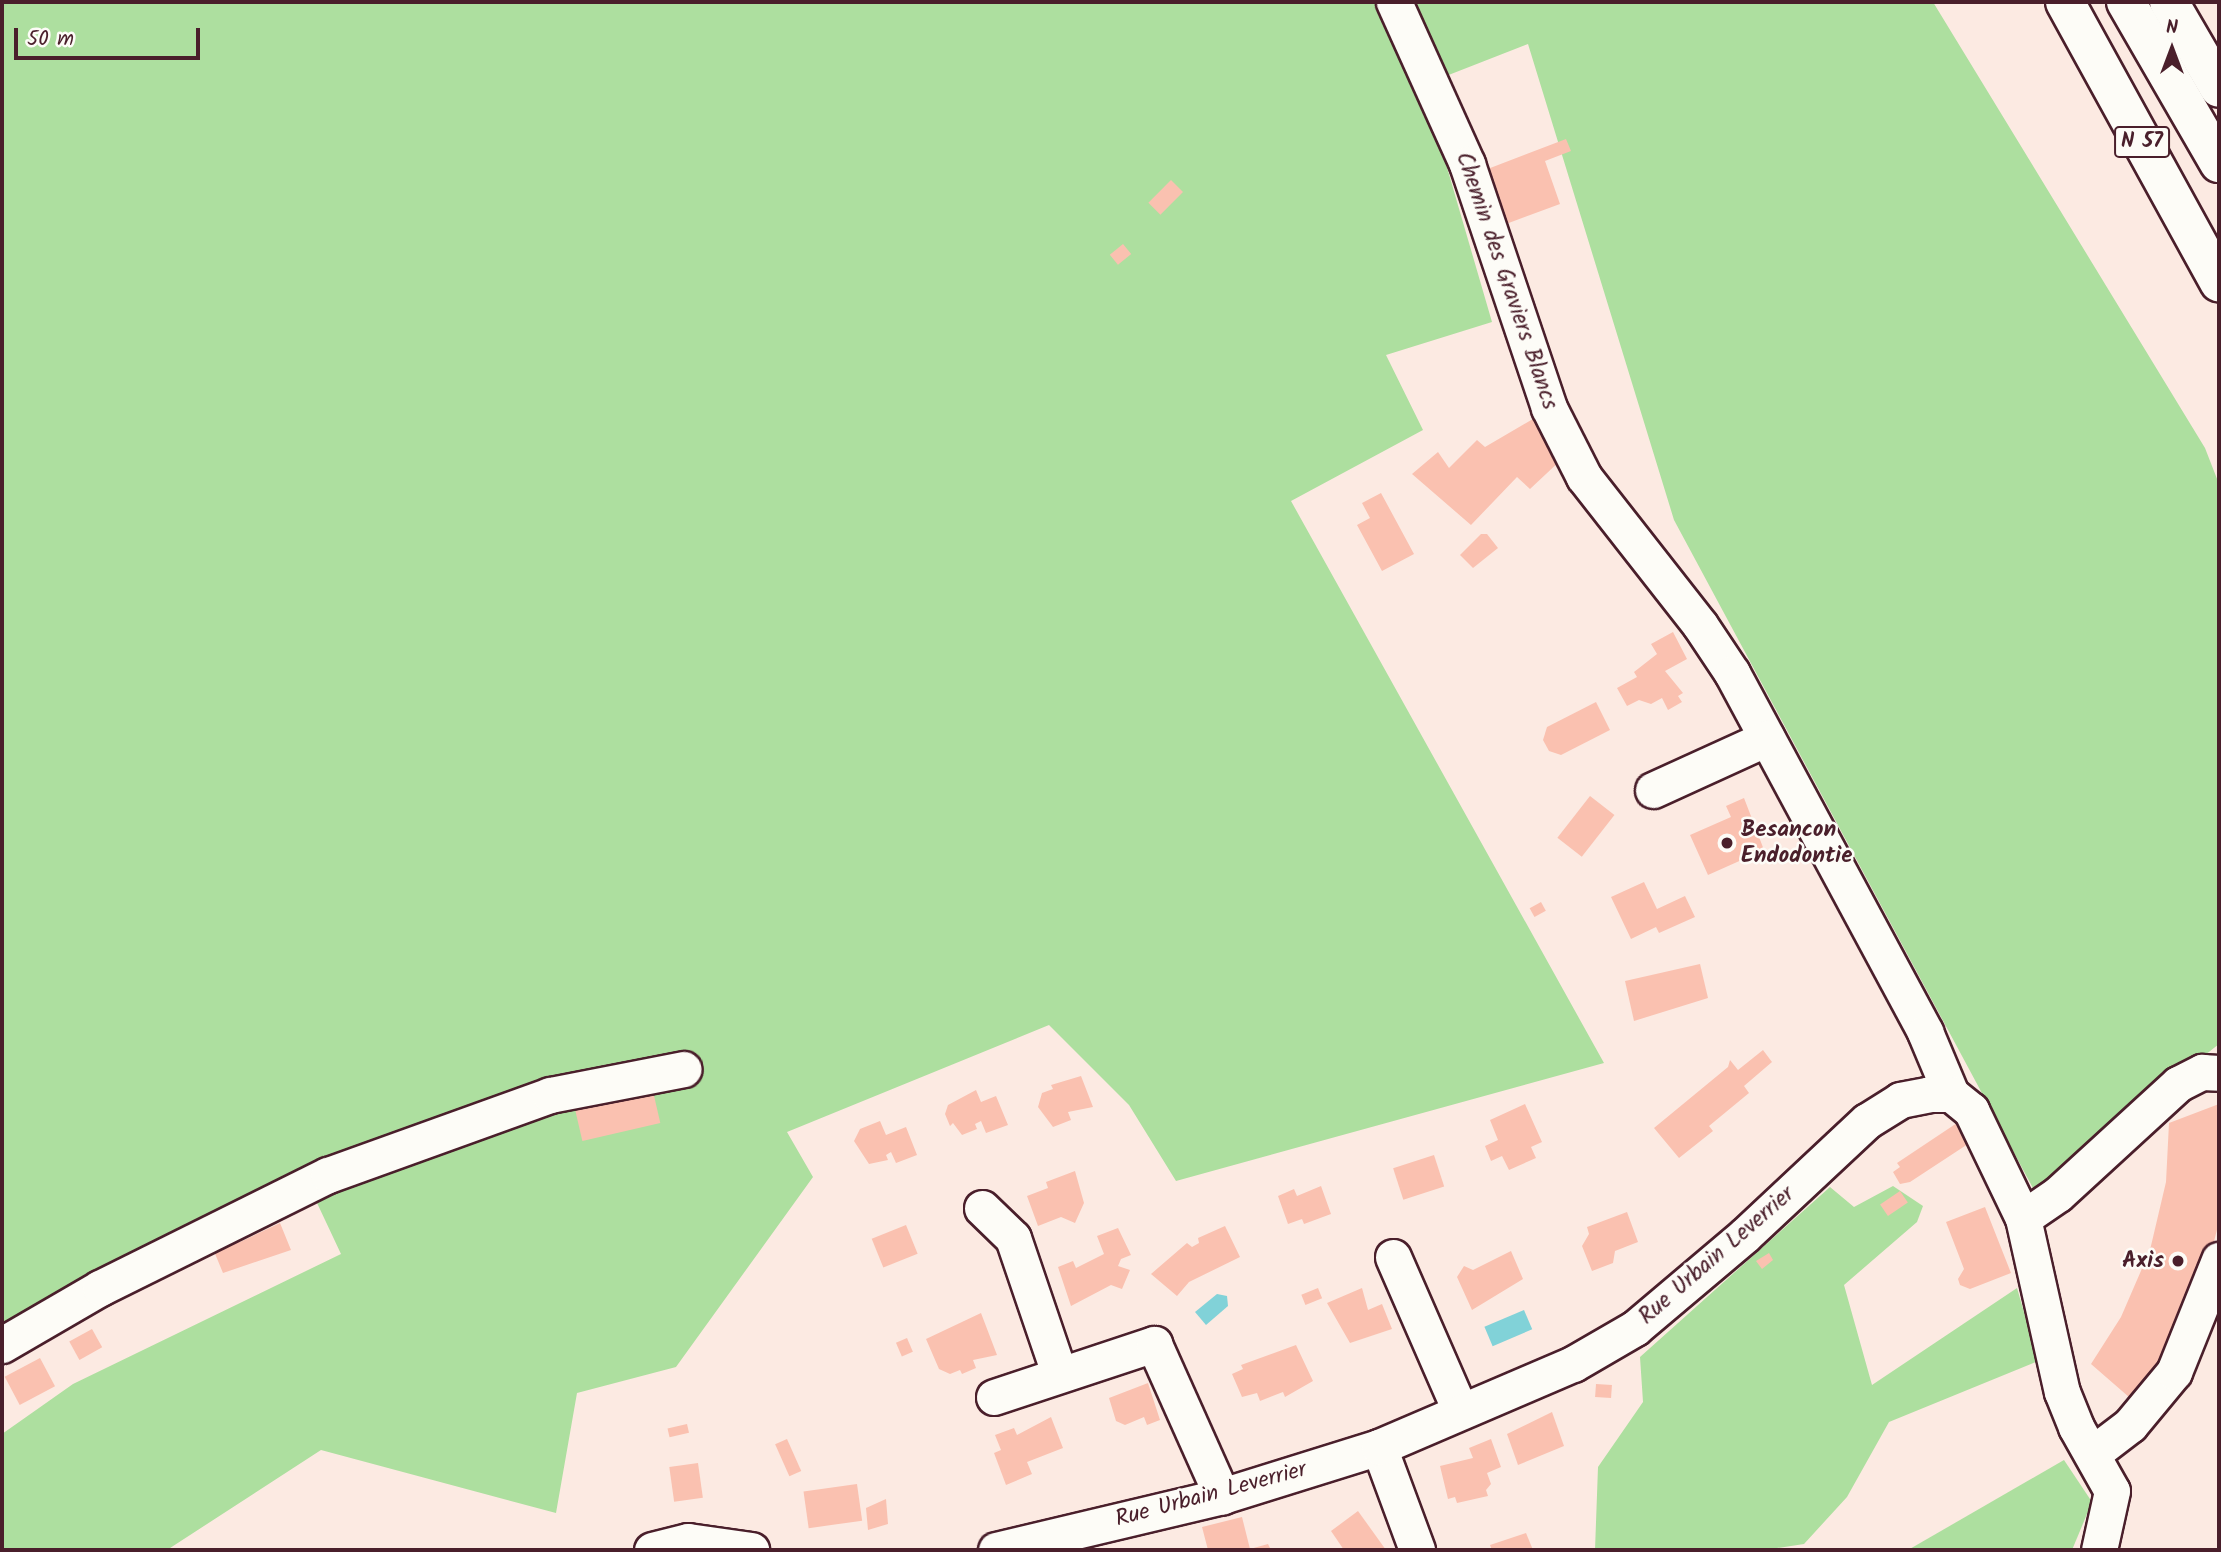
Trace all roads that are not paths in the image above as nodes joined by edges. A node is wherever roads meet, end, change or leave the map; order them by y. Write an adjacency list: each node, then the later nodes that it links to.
1 (1394, 2): 8 (street, Chemin des Graviers Blancs)
2 (2065, 2): 7 (highway, N 57)
3 (2126, 2): 6 (highway, N 57)
4 (2169, 2): 5 (highway)
5 (2219, 88)
6 (2219, 163)
7 (2219, 282)
8 (1767, 738): 9 (street); 12 (street, Chemin des Graviers Blancs)
9 (1653, 790)
10 (684, 1069): 17 (street)
11 (2219, 1073): 14 (street)
12 (1951, 1094): 14 (street); 20 (street, Rue Urbain Leverrier)
13 (982, 1208): 18 (street)
14 (2023, 1218): 22 (street)
15 (1392, 1257): 20 (street)
16 (2219, 1260): 22 (street)
17 (2, 1345)
18 (1059, 1373): 19 (street); 23 (street)
19 (994, 1396)
20 (1460, 1410): 21 (street, Rue Urbain Leverrier)
21 (1379, 1447): 23 (street, Rue Urbain Leverrier); 27 (street)
22 (2092, 1454): 28 (street)
23 (1222, 1496): 26 (street, Rue Urbain Leverrier)
24 (652, 1550): 25 (street)
25 (751, 1550)
26 (996, 1550)
27 (1417, 1550)
28 (2099, 1550)

